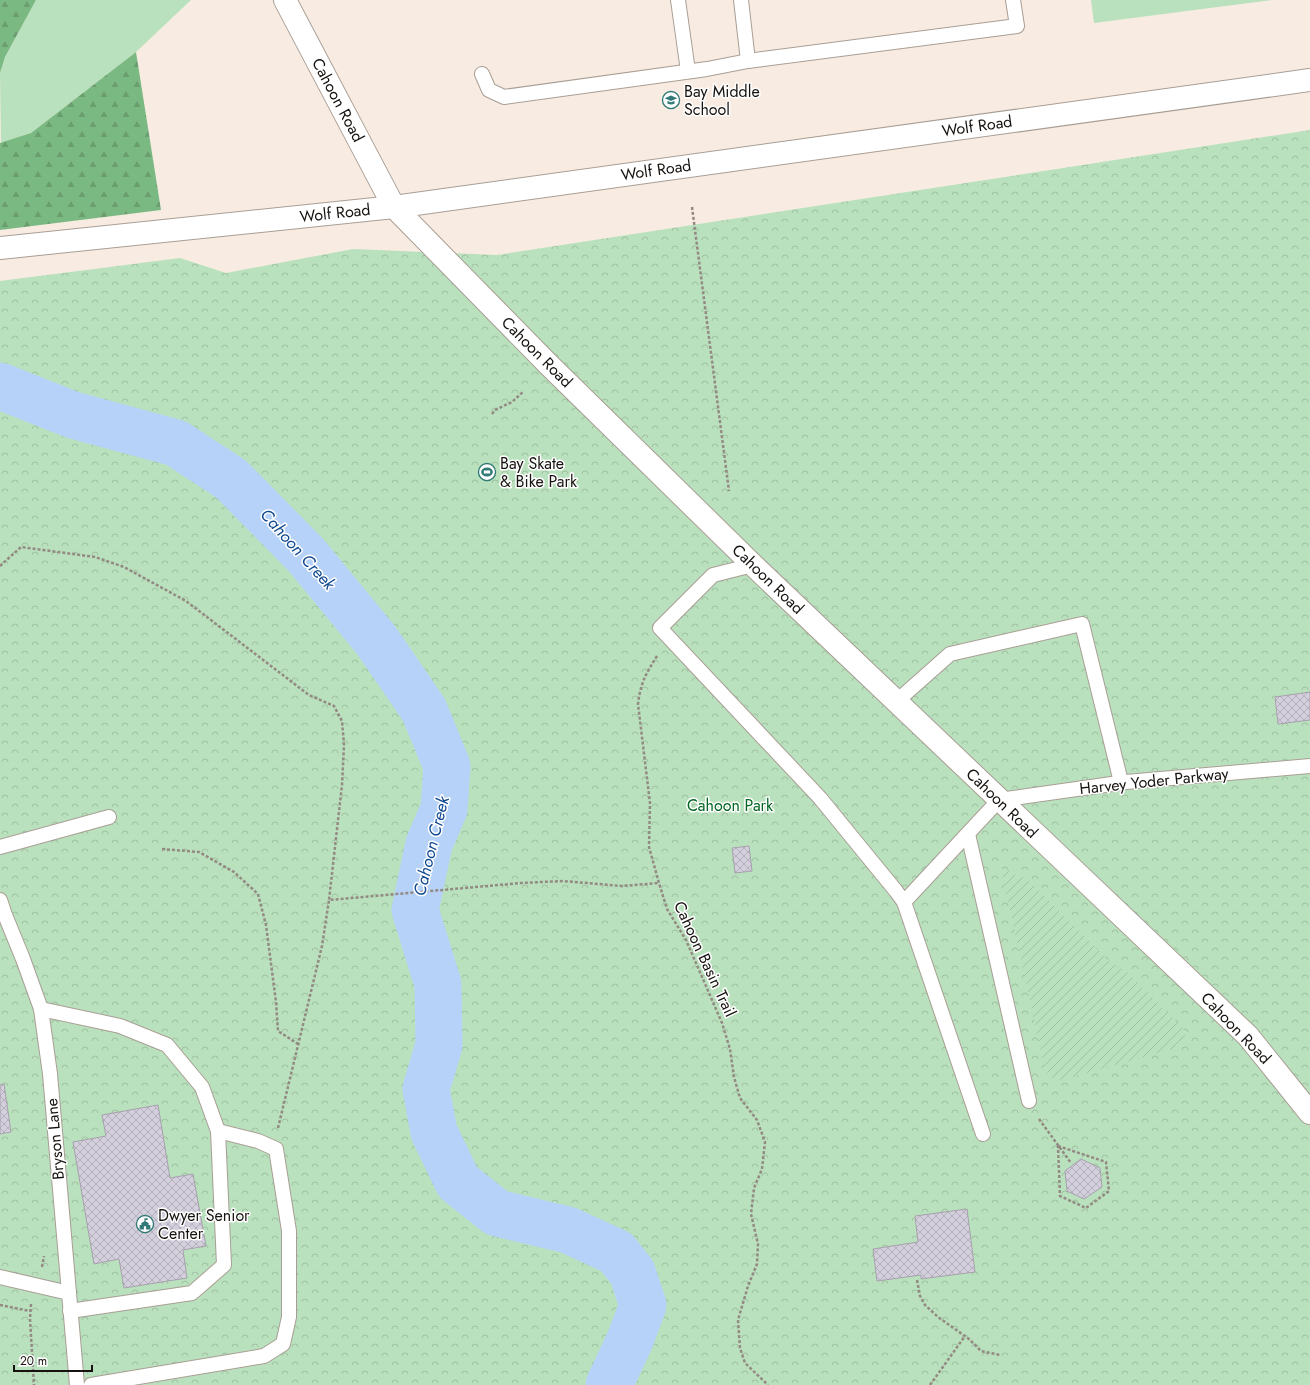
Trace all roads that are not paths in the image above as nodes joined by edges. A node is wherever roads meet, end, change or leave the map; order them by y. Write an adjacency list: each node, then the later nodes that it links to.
1 (285, 0): 9 (street, Cahoon Road)
2 (678, 0): 6 (lane)
3 (741, 0): 5 (lane)
4 (1013, 0): 5 (lane)
5 (748, 61): 6 (lane)
6 (688, 71): 7 (lane)
7 (482, 74)
8 (1310, 80): 9 (street, Wolf Road)
9 (394, 206): 10 (street, Wolf Road); 11 (street, Cahoon Road)
10 (0, 248)
11 (753, 565): 12 (street, Cahoon Road); 20 (lane)
12 (897, 701): 14 (lane); 15 (street, Cahoon Road)
13 (1310, 766): 14 (lane, Harvey Yoder Parkway)
14 (1121, 782): 15 (lane, Harvey Yoder Parkway)
15 (999, 800): 17 (lane); 23 (street, Cahoon Road)
16 (109, 817): 18 (lane)
17 (968, 834): 20 (lane); 22 (lane)
18 (0, 847)
19 (0, 900): 21 (lane, Bryson Lane)
20 (904, 902): 25 (lane)
21 (40, 1009): 24 (lane); 27 (lane, Bryson Lane)
22 (1029, 1101)
23 (1310, 1113)
24 (218, 1131): 28 (lane); 30 (lane)
25 (983, 1134)
26 (0, 1277): 27 (lane)
27 (69, 1293): 28 (lane, Bryson Lane)
28 (70, 1312): 29 (lane, Bryson Lane)
29 (77, 1385)
30 (91, 1385)

